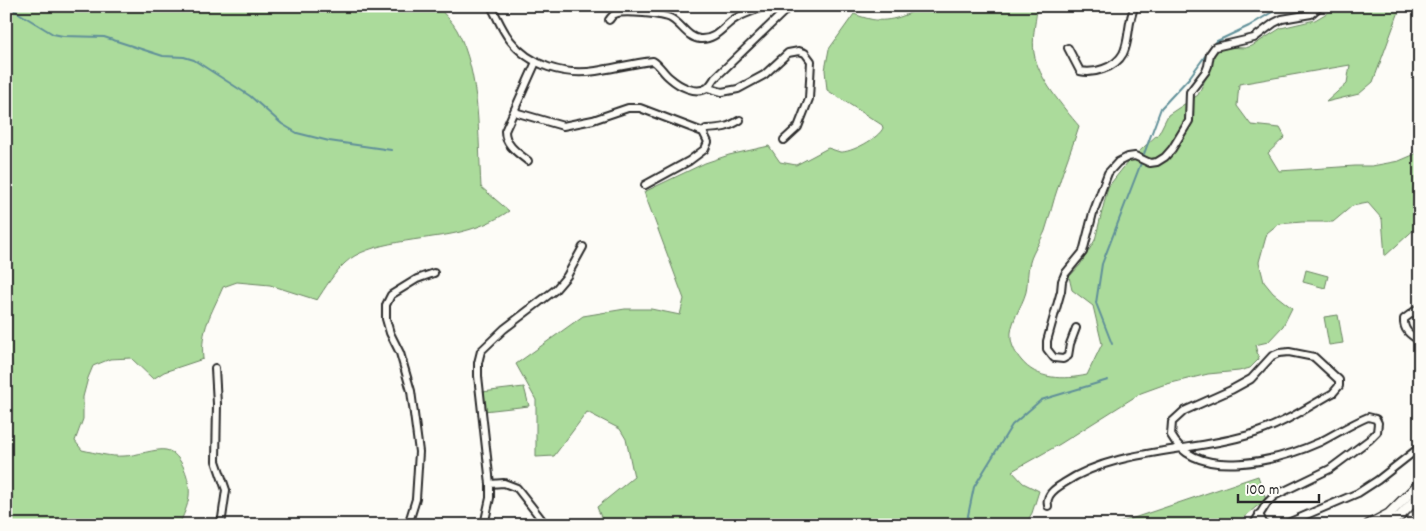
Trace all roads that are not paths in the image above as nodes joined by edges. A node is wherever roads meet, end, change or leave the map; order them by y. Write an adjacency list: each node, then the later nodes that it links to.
1 (491, 6): 8 (street)
2 (764, 6): 6 (street)
3 (790, 6): 9 (street)
4 (1135, 6): 7 (street)
5 (1320, 6): 19 (street)
6 (609, 20)
7 (1068, 48)
8 (536, 62): 9 (street); 10 (street)
9 (708, 88): 13 (street)
10 (516, 110): 12 (street); 14 (street)
11 (740, 120): 12 (street)
12 (703, 132): 15 (street)
13 (784, 140)
14 (528, 161)
15 (646, 185)
16 (583, 247): 24 (street)
17 (434, 273): 30 (street)
18 (1420, 308): 20 (street)
19 (1076, 328)
20 (1420, 341)
21 (215, 368): 29 (street)
22 (1420, 447): 35 (street)
23 (1179, 448): 23 (street); 27 (street); 28 (street)
24 (490, 484): 31 (street); 32 (street)
25 (1420, 484): 36 (main road)
26 (1420, 495): 37 (main road)
27 (1048, 506)
28 (1259, 514): 33 (street); 34 (street)
29 (222, 525)
30 (408, 525)
31 (484, 525)
32 (546, 525)
33 (1252, 525)
34 (1264, 525)
35 (1283, 525)
36 (1368, 525)
37 (1386, 525)

